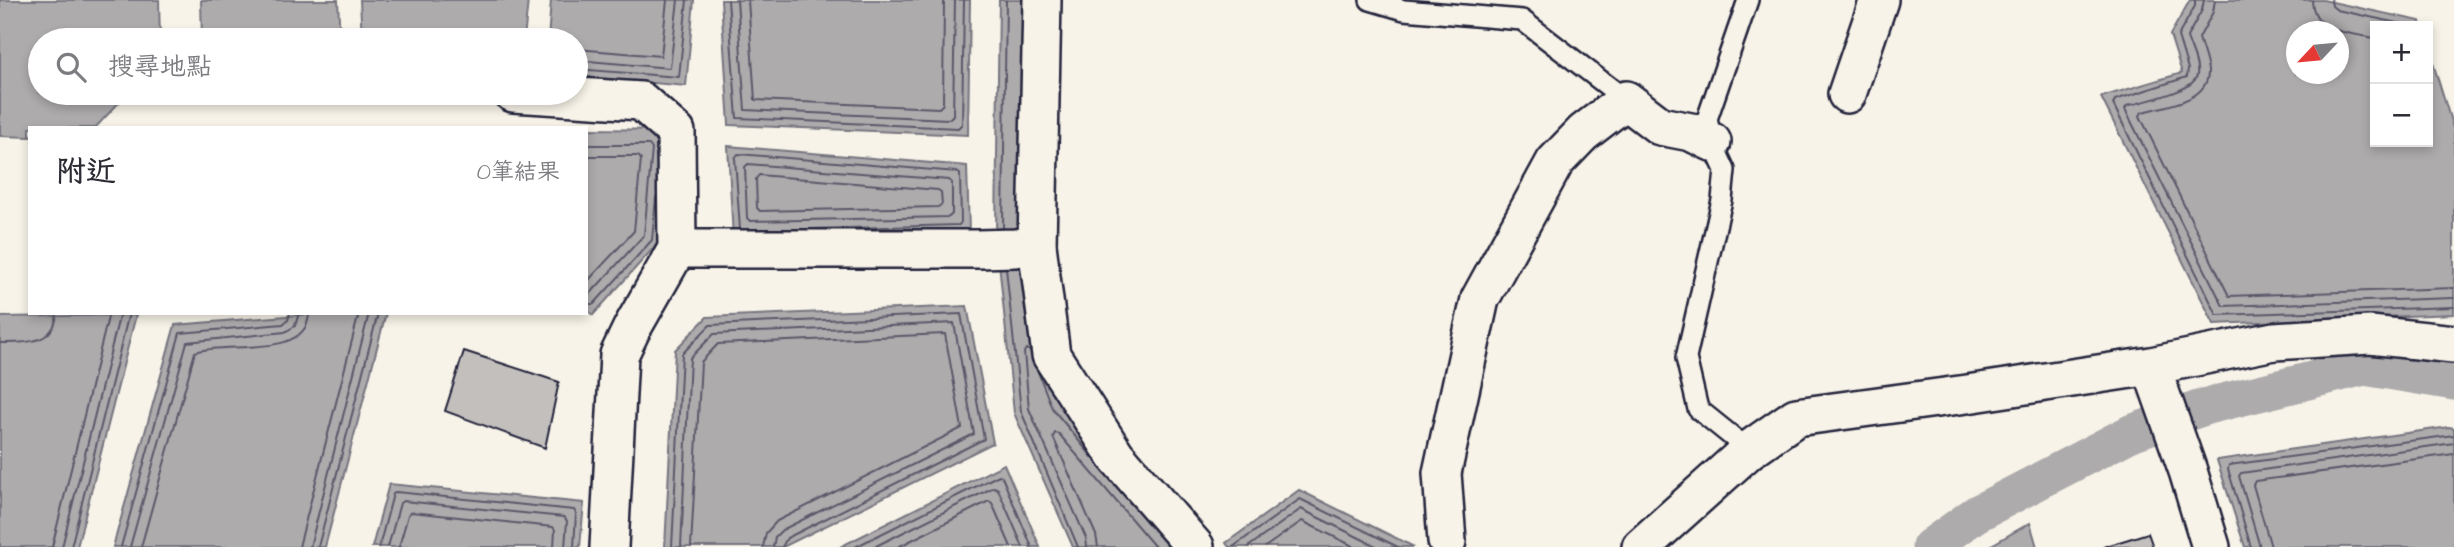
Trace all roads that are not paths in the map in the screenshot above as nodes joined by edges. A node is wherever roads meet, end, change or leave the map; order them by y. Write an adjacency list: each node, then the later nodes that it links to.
1 (1042, 0): 9 (street)
2 (1370, 0): 7 (lane)
3 (1748, 0): 8 (lane)
4 (1879, 0): 5 (street)
5 (1847, 94)
6 (588, 98): 10 (street)
7 (1626, 100): 8 (street); 14 (street)
8 (1712, 142): 13 (lane)
9 (1026, 246): 10 (street); 16 (street)
10 (677, 248): 15 (street)
11 (2454, 344): 13 (street)
12 (2152, 369): 18 (street)
13 (1749, 450): 17 (street)
14 (1447, 541)
15 (608, 547)
16 (1195, 547)
17 (1641, 547)
18 (2210, 547)

